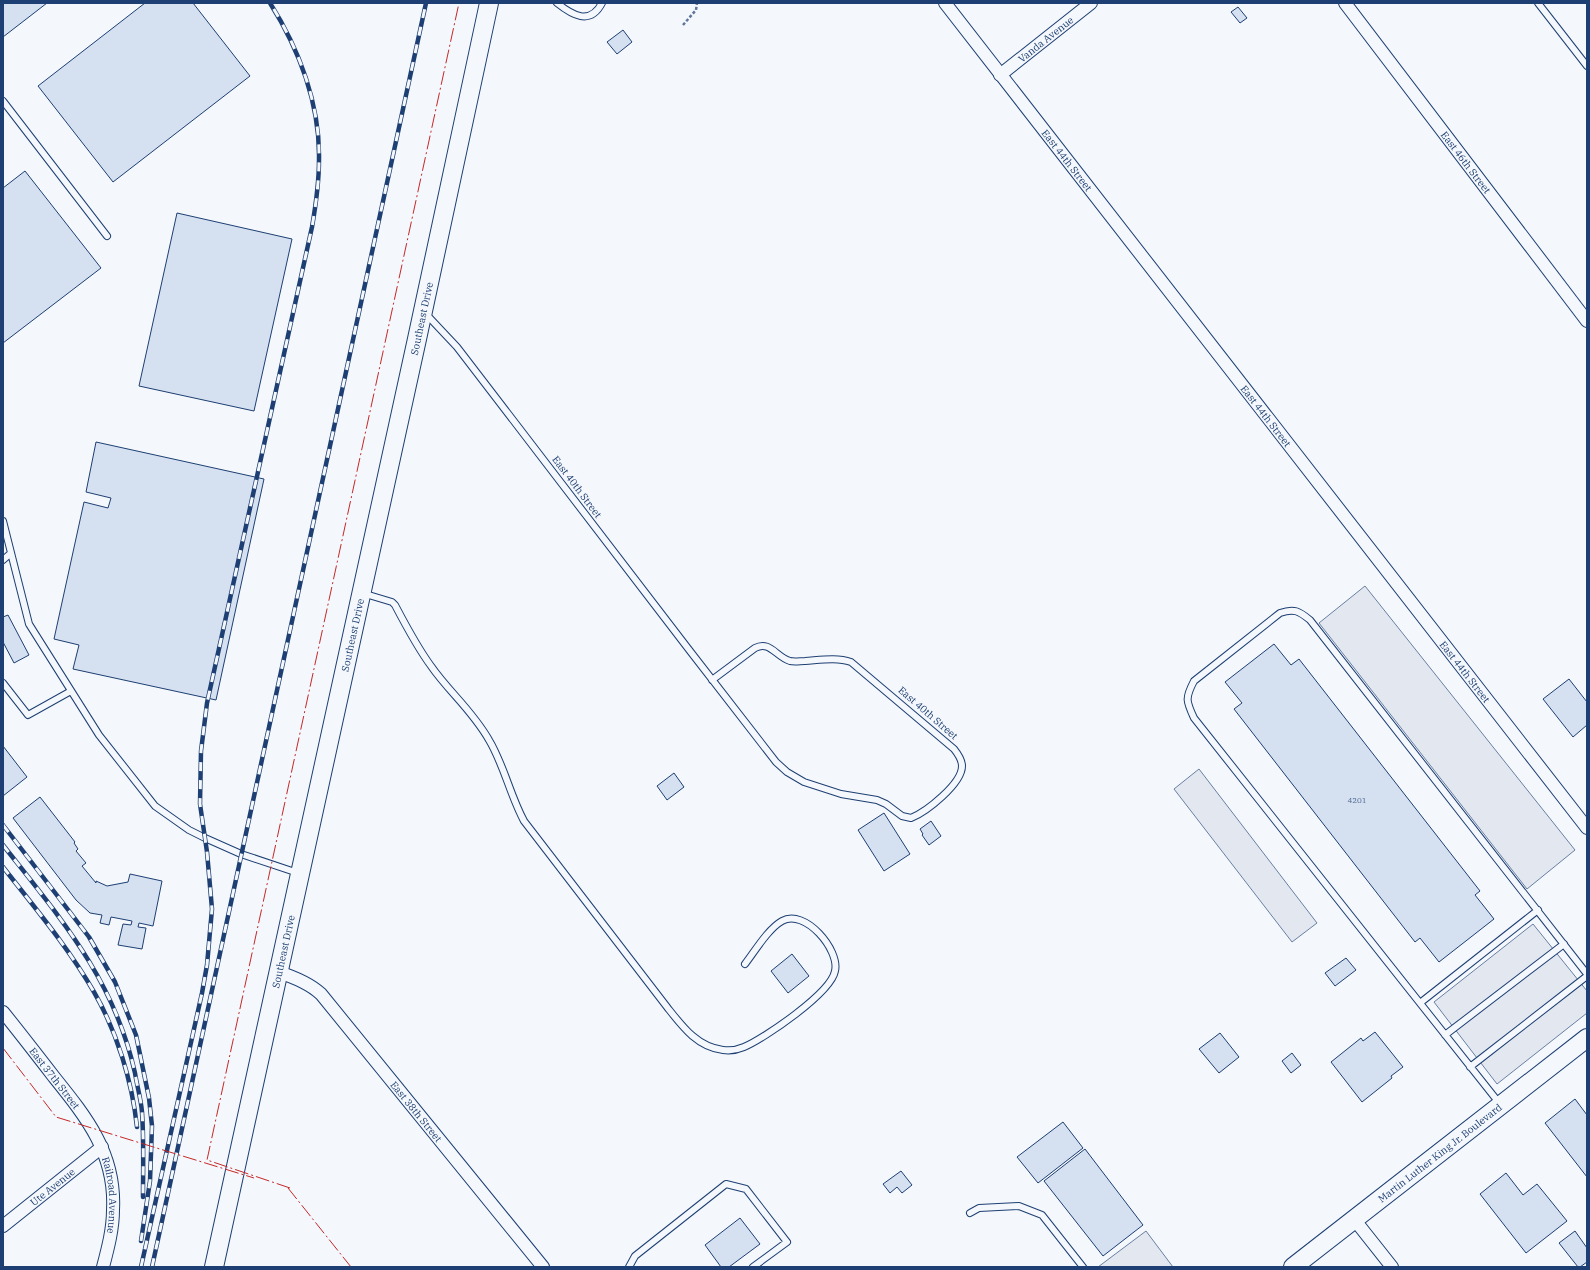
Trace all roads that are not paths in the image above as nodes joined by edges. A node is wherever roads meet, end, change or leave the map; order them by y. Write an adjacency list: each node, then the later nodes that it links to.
1 (489, 3): 12 (main road, Southeast Drive)
2 (557, 3): 3 (lane)
3 (602, 3)
4 (945, 3): 9 (street, East 44th Street)
5 (1092, 3): 9 (street, Vanda Avenue)
6 (1344, 3): 13 (street, East 46th Street)
7 (1538, 3): 8 (lane)
8 (1587, 66)
9 (1000, 75): 21 (street, East 44th Street)
10 (3, 101): 11 (lane)
11 (107, 236)
12 (422, 310): 17 (main road, Southeast Drive); 18 (lane, East 40th Street)
13 (1587, 321)
14 (3, 521): 15 (lane)
15 (11, 553): 16 (lane); 20 (lane)
16 (3, 560)
17 (361, 593): 22 (main road, Southeast Drive); 25 (lane)
18 (712, 680): 18 (lane, East 40th Street)
19 (3, 683): 20 (lane)
20 (71, 691): 22 (lane)
21 (1587, 828)
22 (300, 874): 26 (main road, Southeast Drive)
23 (1538, 910): 24 (lane); 28 (lane); 28 (lane)
24 (1564, 944): 27 (lane); 30 (lane)
25 (745, 964)
26 (278, 972): 39 (main road, Southeast Drive); 40 (street, East 38th Street)
27 (1587, 975): 32 (lane)
28 (1420, 1003): 30 (lane)
29 (3, 1012): 34 (street, East 37th Street)
30 (1445, 1036): 32 (lane)
31 (1587, 1038): 33 (main road, Martin Luther King Jr. Boulevard)
32 (1470, 1067): 33 (lane)
33 (1501, 1105): 36 (main road, Martin Luther King Jr. Boulevard)
34 (102, 1147): 37 (street, Ute Avenue); 38 (street, Railroad Avenue)
35 (970, 1213): 43 (lane)
36 (1354, 1219): 44 (main road, Martin Luther King Jr. Boulevard); 45 (street)
37 (3, 1226)
38 (103, 1267)
39 (214, 1267)
40 (543, 1267)
41 (628, 1267): 42 (lane)
42 (753, 1267)
43 (1083, 1267)
44 (1293, 1267)
45 (1392, 1267)

